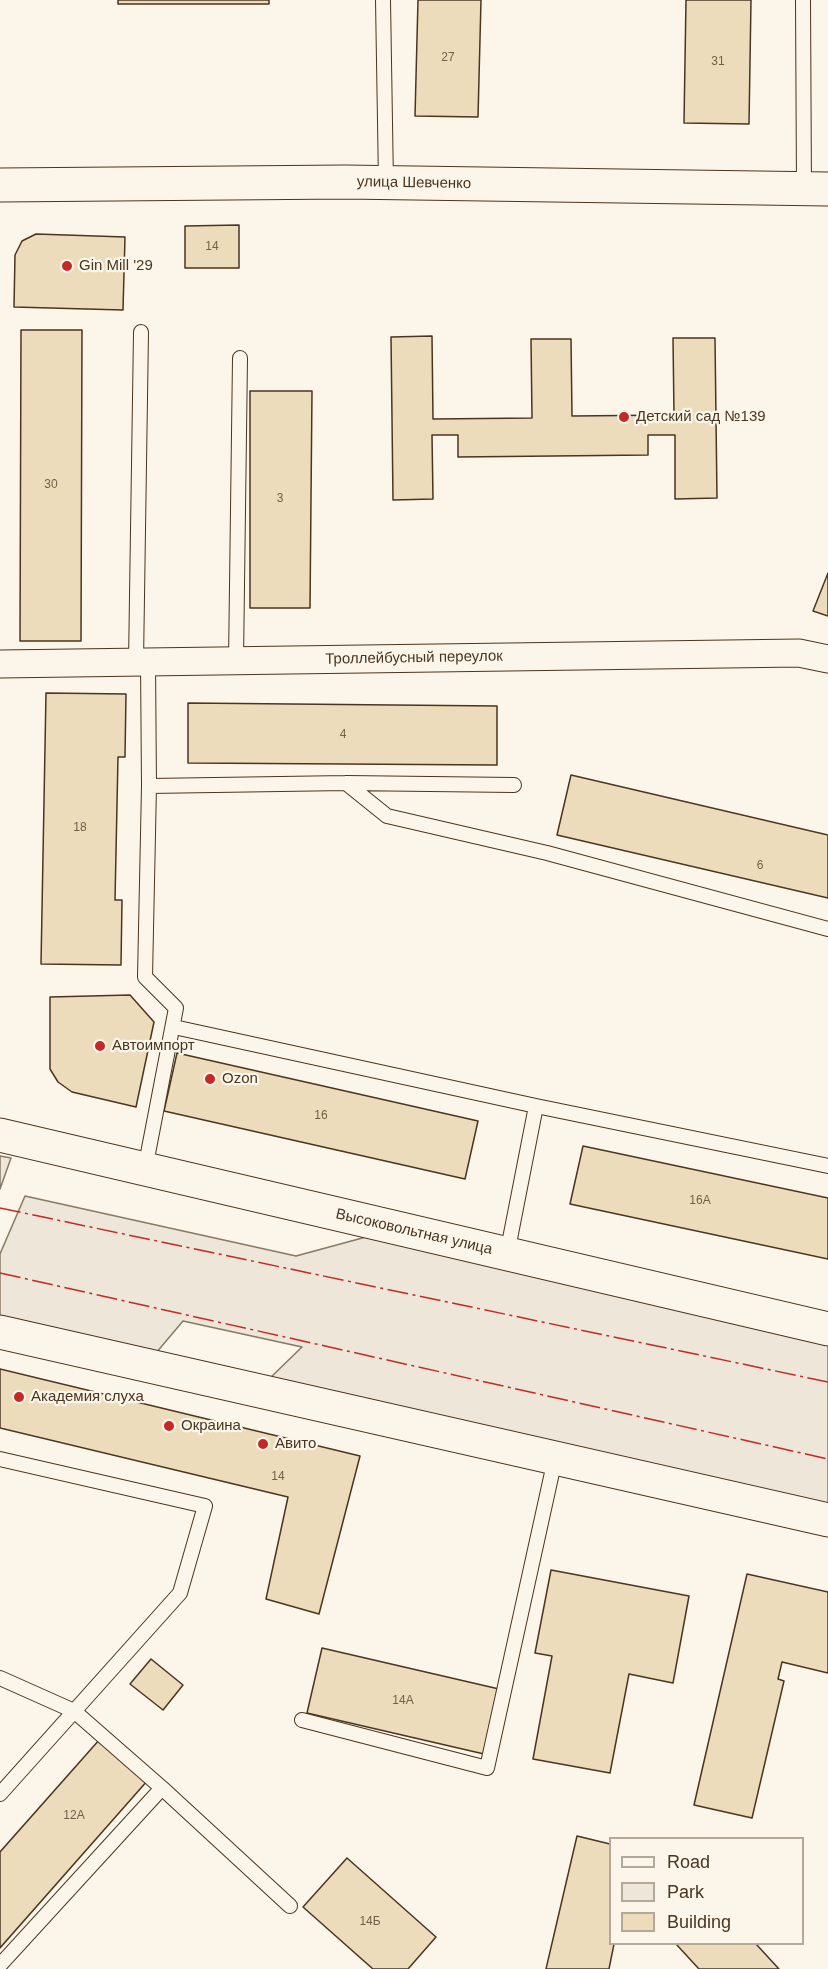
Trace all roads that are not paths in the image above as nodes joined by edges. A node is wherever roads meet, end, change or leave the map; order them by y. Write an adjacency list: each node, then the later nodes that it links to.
1 (383, 0): 3 (lane)
2 (803, 0): 5 (lane)
3 (386, 183): 4 (street, улица Шевченко); 5 (street, улица Шевченко)
4 (0, 185)
5 (816, 189)
6 (141, 332): 10 (lane)
7 (240, 358): 9 (lane)
8 (828, 659): 9 (street, Троллейбусный переулок)
9 (236, 661): 10 (street, Троллейбусный переулок)
10 (142, 662): 11 (street, Троллейбусный переулок); 14 (lane)
11 (0, 664)
12 (346, 783): 13 (lane); 14 (lane); 15 (lane)
13 (514, 785)
14 (149, 786): 16 (lane)
15 (828, 929)
16 (174, 1027): 17 (lane); 20 (lane)
17 (537, 1106): 19 (lane); 21 (lane)
18 (0, 1135): 20 (street, Высоковольтная улица)
19 (828, 1166)
20 (145, 1169): 21 (street, Высоковольтная улица)
21 (507, 1254): 22 (street, Высоковольтная улица)
22 (828, 1329)
23 (0, 1332): 24 (street)
24 (555, 1459): 26 (street); 29 (lane)
25 (0, 1460): 28 (lane)
26 (828, 1520)
27 (0, 1677): 28 (lane)
28 (74, 1711): 30 (lane); 31 (lane)
29 (302, 1720)
30 (162, 1788): 32 (lane); 33 (lane)
31 (0, 1794)
32 (290, 1906)
33 (0, 1965)

